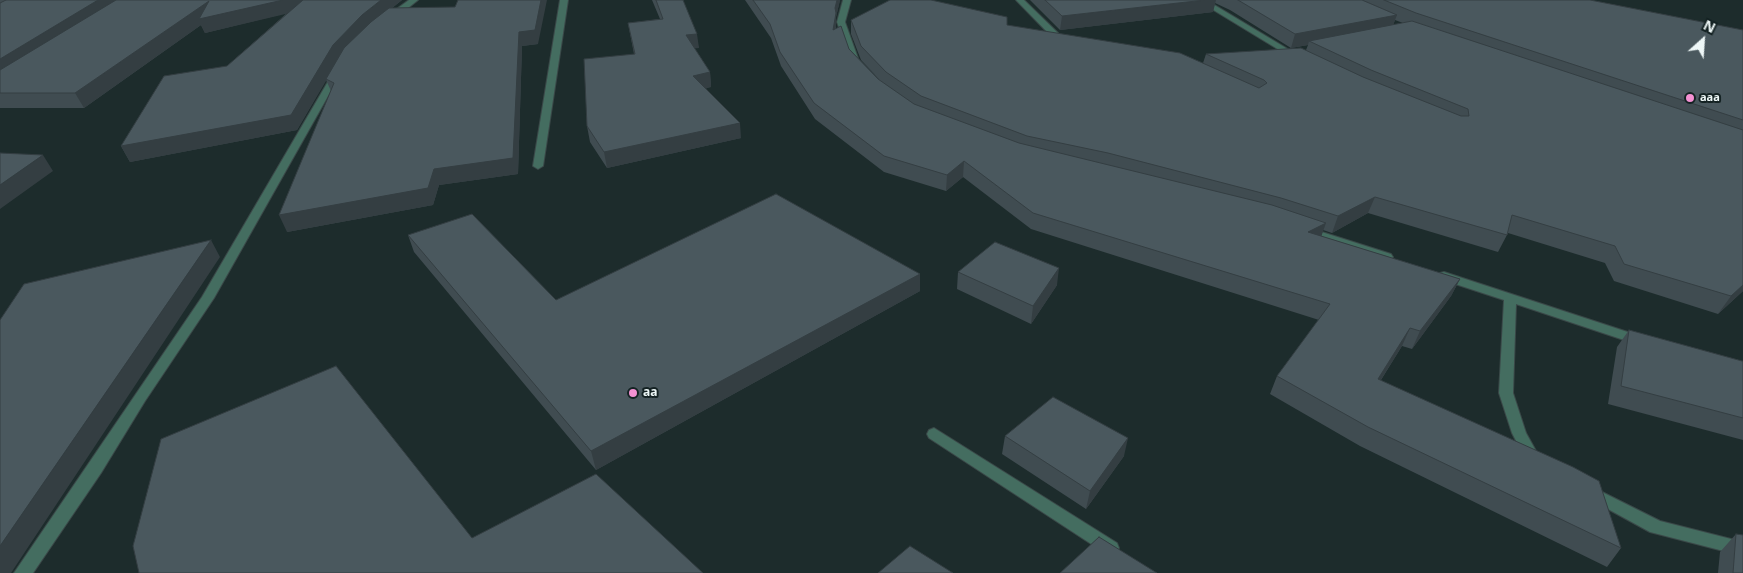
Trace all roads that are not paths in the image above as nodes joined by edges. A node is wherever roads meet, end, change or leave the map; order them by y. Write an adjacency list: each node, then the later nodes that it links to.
1 (414, 0): 6 (street)
2 (564, 0): 16 (street)
3 (848, 0): 15 (street)
4 (1020, 0): 8 (street)
5 (1201, 0): 11 (street)
6 (378, 27)
7 (1037, 33): 8 (street)
8 (1056, 36): 9 (street)
9 (1065, 38)
10 (1300, 51): 11 (street)
11 (1290, 54): 12 (street); 14 (street)
12 (1270, 55)
13 (344, 60): 27 (street)
14 (1308, 62)
15 (868, 76)
16 (538, 166)
17 (1299, 227): 18 (street)
18 (1400, 261)
19 (1437, 274): 20 (street)
20 (1510, 298): 21 (street); 23 (street)
21 (1652, 345)
22 (934, 434): 26 (street)
23 (1544, 468)
24 (1578, 486): 25 (street)
25 (1743, 549)
26 (1125, 557)
27 (22, 573)

